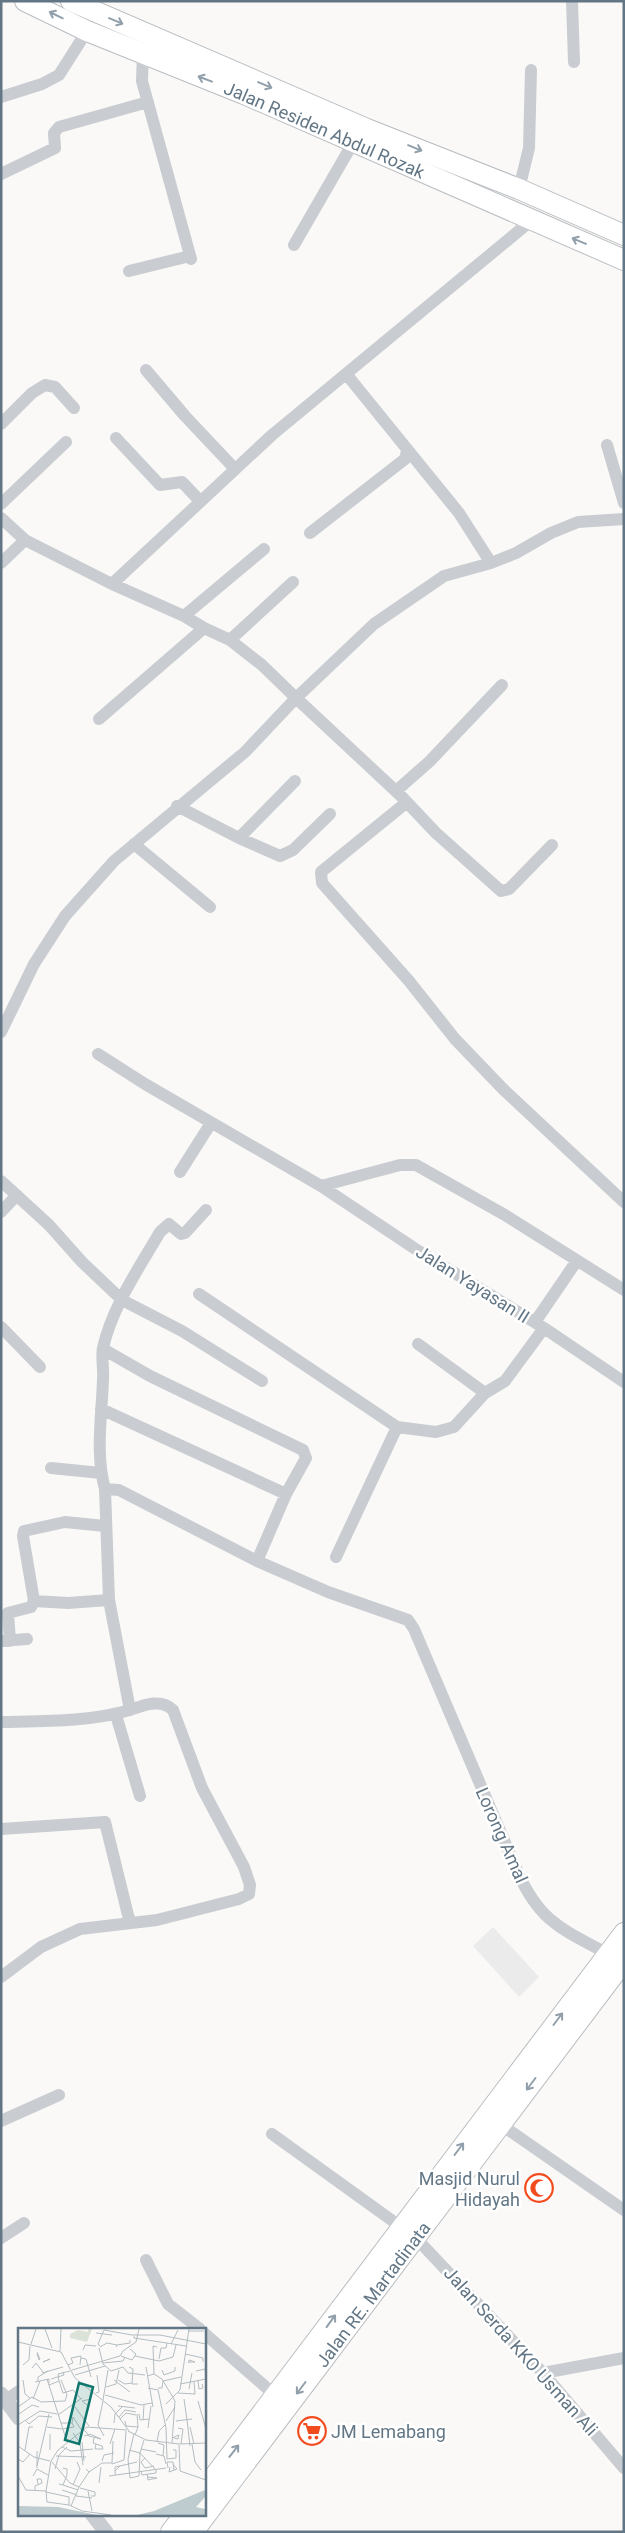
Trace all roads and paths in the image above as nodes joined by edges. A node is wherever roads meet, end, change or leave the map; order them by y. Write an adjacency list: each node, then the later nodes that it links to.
1 (25, 1): 4 (highway, Jalan Residen Abdul Rozak, one-way to 1)
2 (72, 1): 10 (highway, Jalan Residen Abdul Rozak, one-way to 10)
3 (572, 1): 6 (street)
4 (88, 31): 5 (highway, Jalan Residen Abdul Rozak); 8 (street)
5 (143, 54): 9 (street); 10 (highway, Jalan Residen Abdul Rozak, one-way to 5)
6 (574, 62)
7 (531, 70): 12 (street)
8 (1, 97)
9 (148, 102): 11 (street); 17 (street)
10 (360, 136): 12 (highway, Jalan Residen Abdul Rozak, one-way to 12); 13 (highway, Jalan Residen Abdul Rozak); 15 (street)
11 (1, 174)
12 (519, 189): 14 (highway, Jalan Residen Abdul Rozak)
13 (532, 220): 16 (highway, Jalan Residen Abdul Rozak, one-way to 13); 19 (street)
14 (624, 235)
15 (294, 245)
16 (624, 260)
17 (129, 271)
18 (146, 370): 26 (street)
19 (347, 375): 25 (street); 26 (street)
20 (74, 408): 21 (street)
21 (1, 424)
22 (116, 438): 27 (street)
23 (66, 442): 29 (street)
24 (607, 445): 28 (street)
25 (407, 451): 32 (street); 36 (street)
26 (235, 469): 27 (street)
27 (200, 501): 38 (street)
28 (624, 503)
29 (1, 504)
30 (1, 518): 33 (street)
31 (624, 519): 36 (street)
32 (310, 533)
33 (25, 540): 35 (street); 38 (street)
34 (264, 549): 39 (street)
35 (1, 563)
36 (491, 563): 43 (street)
37 (293, 582): 41 (street)
38 (112, 584): 39 (street)
39 (184, 616): 40 (street)
40 (204, 628): 41 (street); 44 (street)
41 (230, 640): 43 (street)
42 (502, 685): 46 (street)
43 (296, 698): 46 (street); 47 (street)
44 (99, 719)
45 (295, 781): 49 (street)
46 (402, 797): 51 (street); 60 (street)
47 (177, 806): 49 (street); 50 (street)
48 (330, 814): 49 (street)
49 (239, 838)
50 (134, 844): 52 (street); 53 (street)
51 (552, 845)
52 (210, 907)
53 (1, 1032)
54 (98, 1054): 55 (street, Jalan Yayasan II)
55 (211, 1123): 56 (street); 58 (street, Jalan Yayasan II)
56 (180, 1172)
57 (1, 1181): 59 (street)
58 (321, 1186): 63 (street); 67 (street, Jalan Yayasan II)
59 (17, 1195): 62 (street); 66 (street)
60 (624, 1202)
61 (206, 1210): 66 (street)
62 (1, 1212)
63 (576, 1262): 64 (street); 67 (street)
64 (624, 1290)
65 (199, 1294): 76 (street)
66 (122, 1300): 70 (street); 72 (street)
67 (539, 1325): 73 (street, Jalan Yayasan II); 74 (street)
68 (1, 1327): 71 (street)
69 (418, 1344): 74 (street)
70 (103, 1349): 75 (street); 80 (street)
71 (40, 1367)
72 (262, 1382)
73 (624, 1382)
74 (485, 1392): 76 (street)
75 (101, 1409): 78 (street); 80 (street)
76 (397, 1427): 82 (street)
77 (51, 1468): 78 (street)
78 (101, 1473): 79 (street)
79 (105, 1489): 81 (street); 83 (street, Lorong Amal)
80 (286, 1494): 83 (street)
81 (105, 1526): 84 (street); 85 (street)
82 (336, 1557)
83 (257, 1561): 95 (street, Lorong Amal)
84 (109, 1600): 85 (street); 88 (street)
85 (34, 1601): 87 (street)
86 (27, 1639): 87 (street)
87 (6, 1641)
88 (130, 1710): 89 (street); 93 (street)
89 (116, 1715): 90 (street); 91 (street)
90 (1, 1722)
91 (140, 1796)
92 (1, 1829): 93 (street)
93 (130, 1923): 96 (street)
94 (624, 1933): 95 (highway)
95 (616, 1957): 99 (highway, Jalan RE. Martadinata, one-way to 99); 103 (highway, one-way to 95)
96 (1, 1977)
97 (59, 2095): 98 (street)
98 (1, 2120)
99 (500, 2124): 101 (street); 103 (highway, Jalan RE. Martadinata)
100 (272, 2134): 103 (street, Jalan Serda KKO Usman Ali)
101 (624, 2210)
102 (24, 2222): 104 (street)
103 (408, 2231): 109 (street, Jalan Serda KKO Usman Ali); 111 (highway, one-way to 103); 117 (highway, Jalan RE. Martadinata, one-way to 117)
104 (1, 2238)
105 (146, 2260): 106 (street)
106 (199, 2328)
107 (205, 2334): 111 (street)
108 (624, 2358): 109 (street)
109 (543, 2373): 114 (street, Jalan Serda KKO Usman Ali)
110 (18, 2390): 112 (street)
111 (276, 2396): 116 (highway, one-way to 111)
112 (3, 2397): 113 (street)
113 (18, 2417)
114 (620, 2455): 115 (street, Jalan Serda KKO Usman Ali)
115 (624, 2468)
116 (205, 2489)
117 (205, 2515)
118 (94, 2516): 121 (street)
119 (184, 2516): 122 (highway)
120 (204, 2516): 123 (highway, Jalan RE. Martadinata, one-way to 123)
121 (106, 2532)
122 (172, 2532)
123 (193, 2532)

